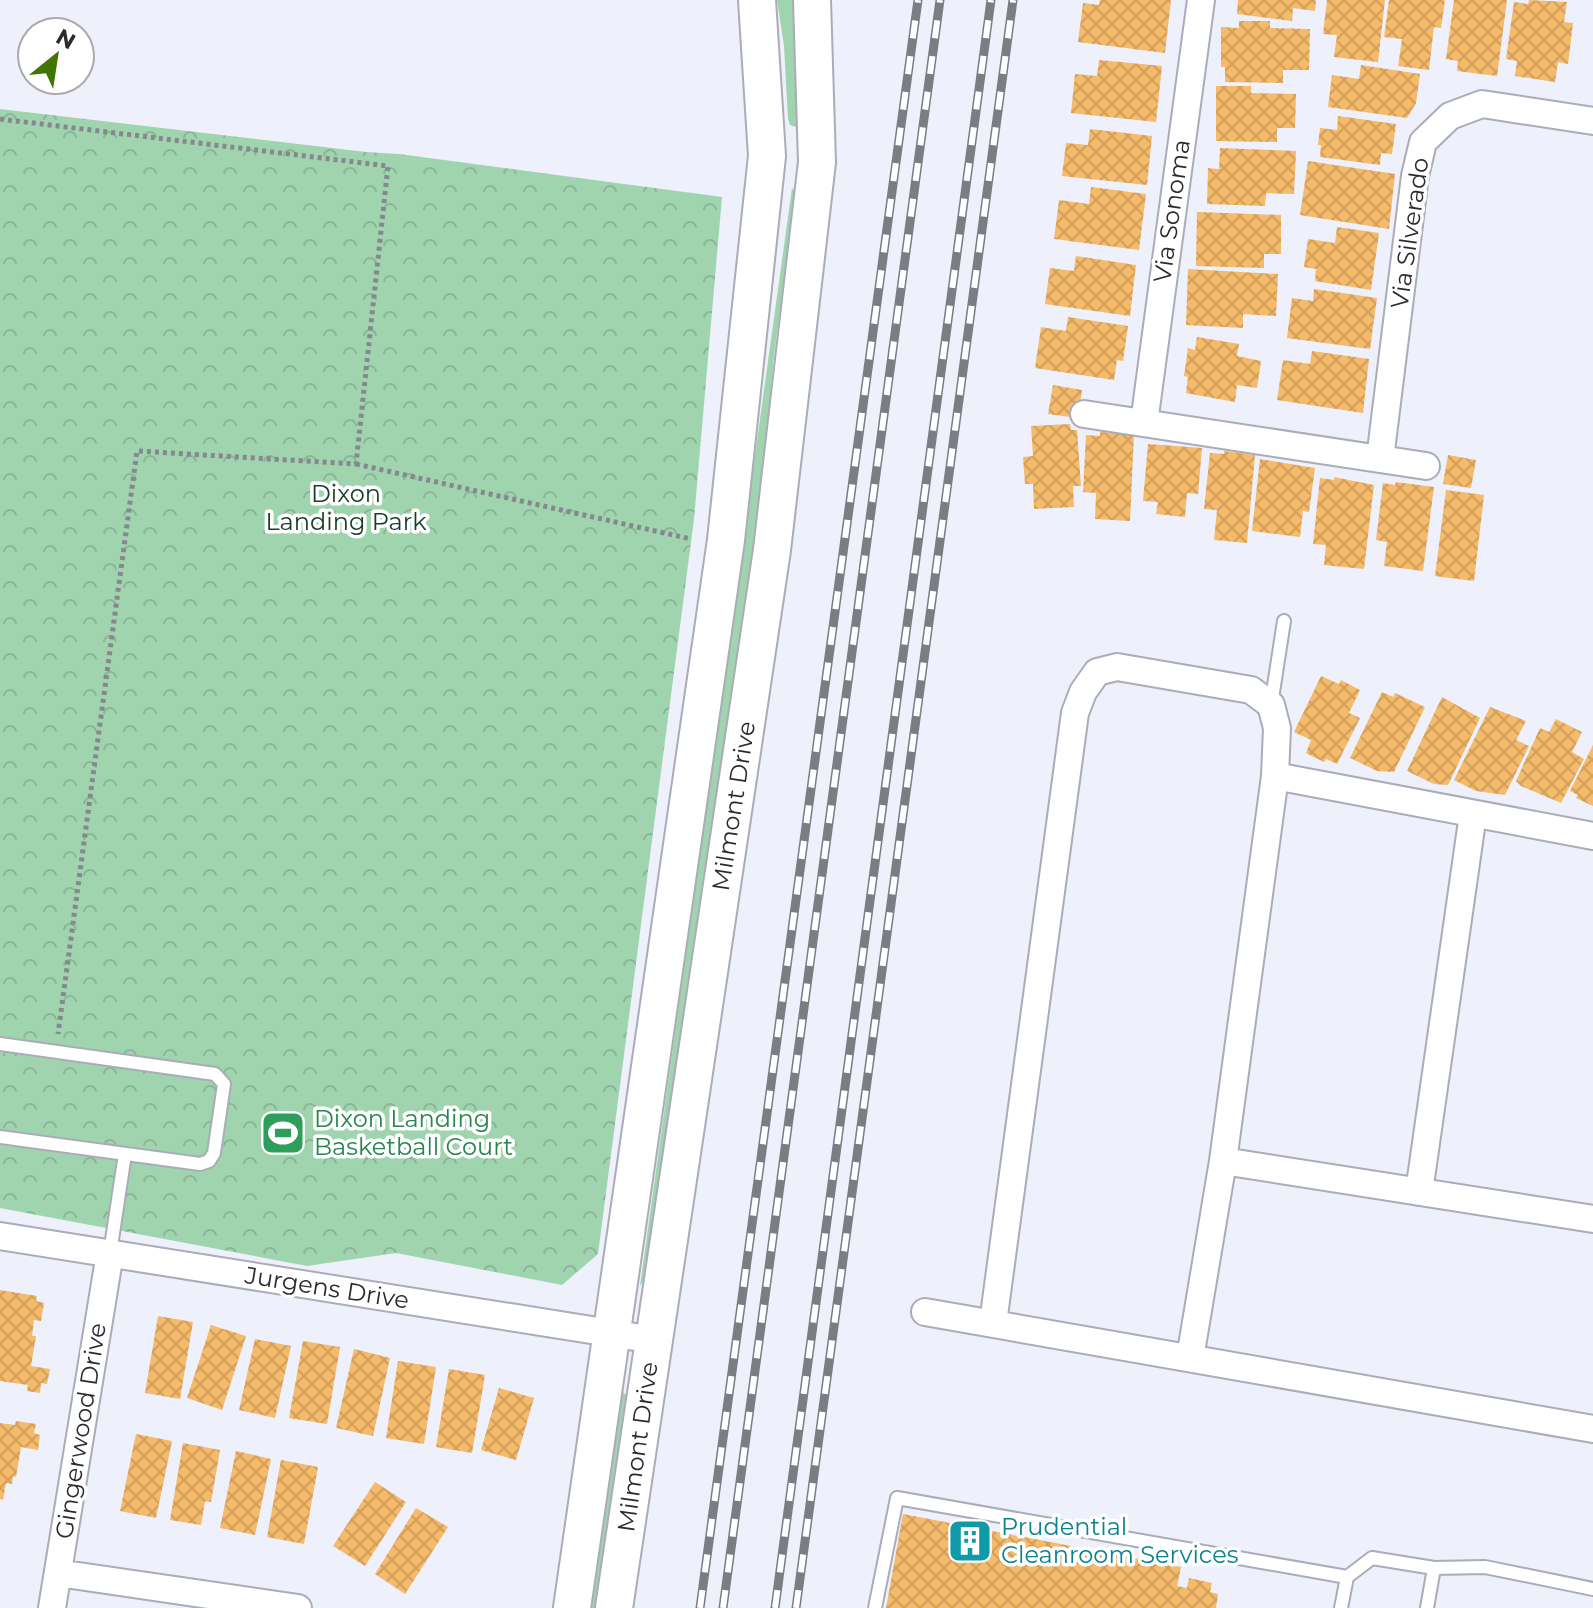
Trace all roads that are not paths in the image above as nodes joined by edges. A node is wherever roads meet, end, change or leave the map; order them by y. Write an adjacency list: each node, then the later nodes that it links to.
1 (757, 0): 24 (street, Milmont Drive)
2 (812, 0): 25 (street, Milmont Drive)
3 (1201, 0): 6 (street, Via Sonoma)
4 (1592, 116): 7 (street, Via Silverado)
5 (1084, 414): 6 (street)
6 (1144, 423): 7 (street)
7 (1380, 459): 8 (street)
8 (1426, 466)
9 (1284, 621): 10 (lane)
10 (1271, 705): 11 (street); 23 (street)
11 (1275, 776): 12 (street); 17 (street)
12 (1473, 814): 13 (street); 18 (street)
13 (1593, 836)
14 (0, 1044): 16 (lane)
15 (0, 1137): 16 (lane)
16 (125, 1154): 21 (lane)
17 (1223, 1161): 18 (street); 26 (street)
18 (1419, 1192): 19 (street)
19 (1593, 1219)
20 (0, 1236): 21 (street, Jurgens Drive)
21 (110, 1253): 24 (street, Jurgens Drive); 29 (street, Gingerwood Drive)
22 (925, 1312): 23 (street)
23 (993, 1323): 26 (street)
24 (611, 1333): 25 (street, Jurgens Drive); 34 (street, Milmont Drive)
25 (654, 1340): 35 (street, Milmont Drive)
26 (1190, 1358): 27 (street)
27 (1593, 1429)
28 (1434, 1568): 30 (lane); 31 (lane); 38 (lane)
29 (58, 1573): 32 (street, Gingerwood Drive); 33 (street)
30 (1347, 1577): 36 (lane); 37 (lane)
31 (1593, 1589)
32 (52, 1608)
33 (298, 1608)
34 (572, 1608)
35 (614, 1608)
36 (875, 1608)
37 (1341, 1608)
38 (1427, 1608)

